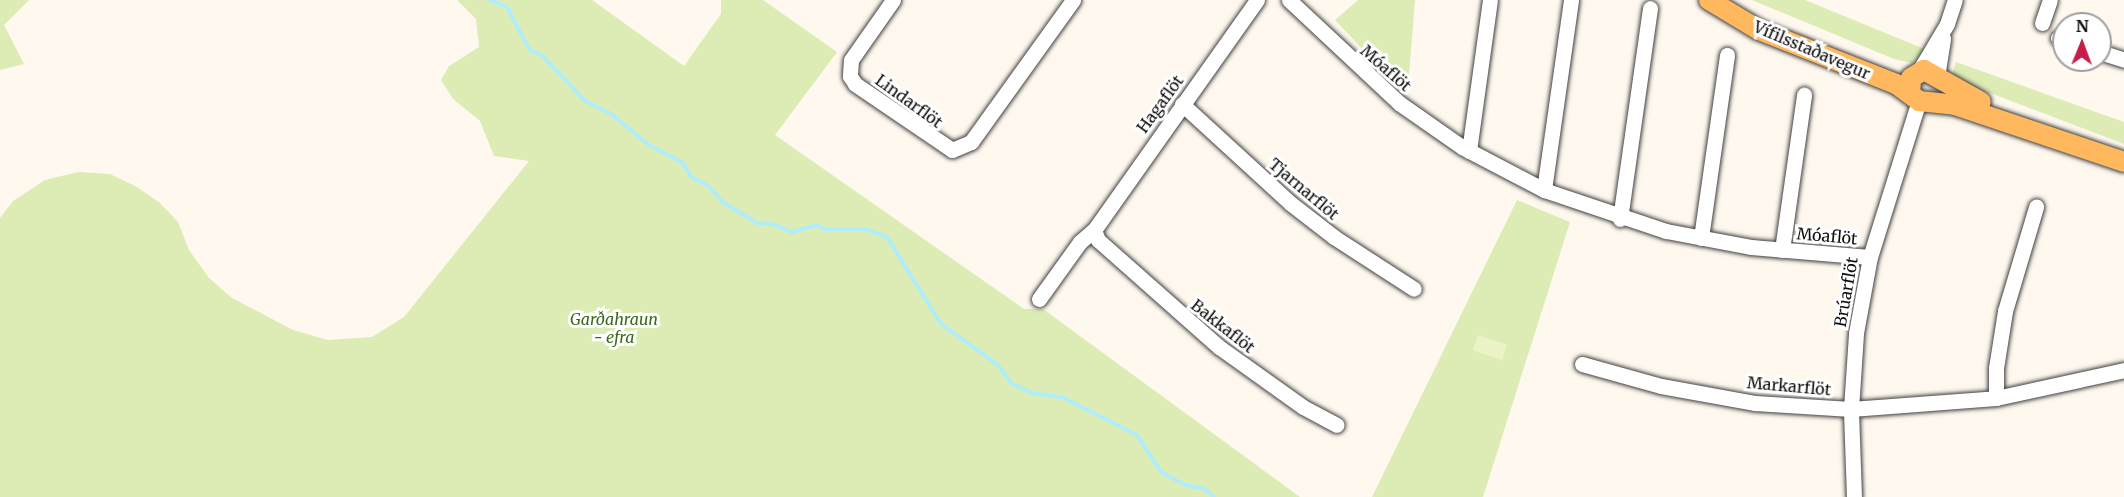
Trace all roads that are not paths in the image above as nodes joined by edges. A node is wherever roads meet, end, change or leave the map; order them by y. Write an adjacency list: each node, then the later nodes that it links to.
1 (893, 0): 2 (street, Lindarflöt)
2 (1074, 0)
3 (1257, 0): 16 (street, Hagaflöt)
4 (1289, 0): 17 (street, Móaflöt)
5 (1490, 0): 17 (street)
6 (1571, 0): 20 (street)
7 (1955, 0): 13 (street)
8 (2050, 0): 11 (street)
9 (1712, 2): 13 (main road, Vífilsstaðavegur); 15 (main road, Vífilsstaðavegur)
10 (1650, 8): 22 (street)
11 (2043, 23)
12 (1727, 55): 24 (street)
13 (1928, 75): 15 (main road); 15 (main road); 18 (main road, Vífilsstaðavegur)
14 (1804, 95): 25 (street, Móaflöt)
15 (1919, 99): 19 (main road, Vífilsstaðavegur); 26 (street, Brúarflöt)
16 (1182, 104): 23 (street, Hagaflöt); 27 (street, Tjarnarflöt)
17 (1469, 151): 20 (street, Móaflöt)
18 (2124, 153)
19 (2124, 162)
20 (1544, 190): 22 (street, Móaflöt)
21 (2036, 207): 31 (street)
22 (1620, 219): 24 (street, Móaflöt)
23 (1096, 235): 28 (street, Hagaflöt); 33 (street, Bakkaflöt)
24 (1701, 238): 25 (street, Móaflöt)
25 (1782, 250): 26 (street, Móaflöt)
26 (1870, 257): 32 (street, Brúarflöt)
27 (1414, 289)
28 (1039, 299)
29 (1582, 364): 32 (street, Markarflöt)
30 (2124, 370): 31 (street, Markarflöt)
31 (1996, 398): 32 (street, Markarflöt)
32 (1851, 409): 34 (street, Brúarflöt)
33 (1338, 425)
34 (1854, 497)

